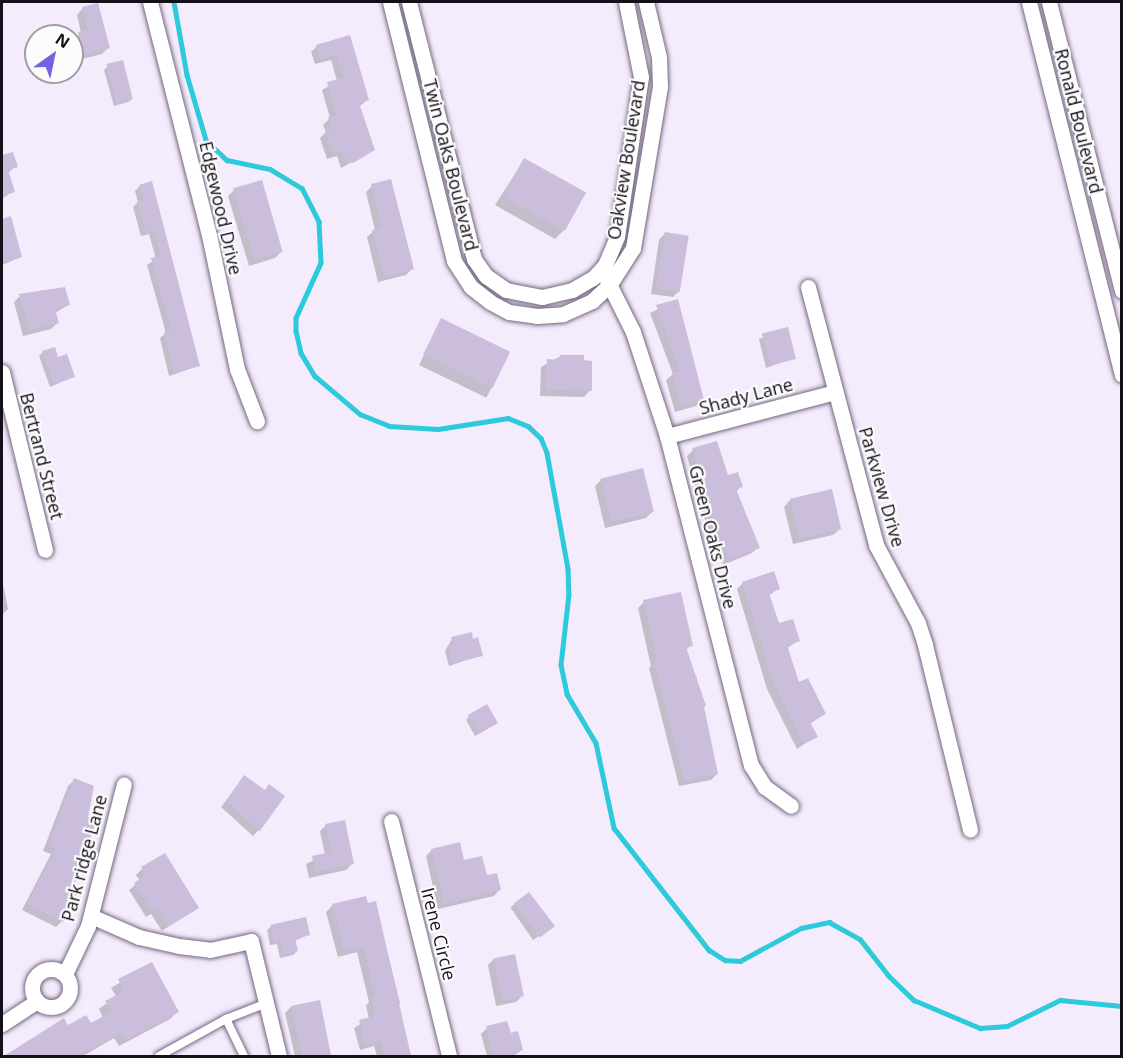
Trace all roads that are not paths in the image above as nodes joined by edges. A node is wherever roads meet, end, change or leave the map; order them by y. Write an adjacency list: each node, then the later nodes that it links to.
1 (150, 2): 19 (street, Edgewood Drive)
2 (390, 2): 13 (street, Twin Oaks Boulevard)
3 (409, 2): 12 (street, Twin Oaks Boulevard)
4 (626, 2): 12 (street, Oakview Boulevard)
5 (646, 2): 13 (street, Oakview Boulevard)
6 (1029, 2): 9 (street, Ronald Boulevard)
7 (1049, 2): 8 (street, Ronald Boulevard)
8 (1053, 17): 9 (street); 10 (street, Ronald Boulevard)
9 (1034, 21): 11 (street, Ronald Boulevard)
10 (1110, 245): 11 (street); 15 (street, Ronald Boulevard)
11 (1090, 250): 17 (street, Ronald Boulevard)
12 (600, 271): 13 (street, Green Oaks Drive)
13 (610, 284): 20 (street, Green Oaks Drive)
14 (808, 287): 18 (street, Parkview Drive)
15 (1122, 291)
16 (2, 372): 21 (street, Bertrand Street)
17 (1122, 375)
18 (836, 392): 20 (street, Shady Lane); 25 (street, Parkview Drive)
19 (257, 421)
20 (667, 436): 23 (street, Green Oaks Drive)
21 (45, 550)
22 (124, 784): 26 (street, Park ridge Lane)
23 (791, 806)
24 (391, 821): 35 (street, Irene Circle)
25 (970, 831)
26 (91, 916): 27 (street, Park ridge Lane); 29 (street)
27 (65, 974): 28 (street); 28 (street, Park ridge Lane)
28 (37, 1001): 31 (street)
29 (267, 1003): 30 (lane); 34 (street)
30 (226, 1019): 32 (lane); 33 (lane)
31 (2, 1024)
32 (159, 1056)
33 (243, 1056)
34 (279, 1056)
35 (449, 1056)

